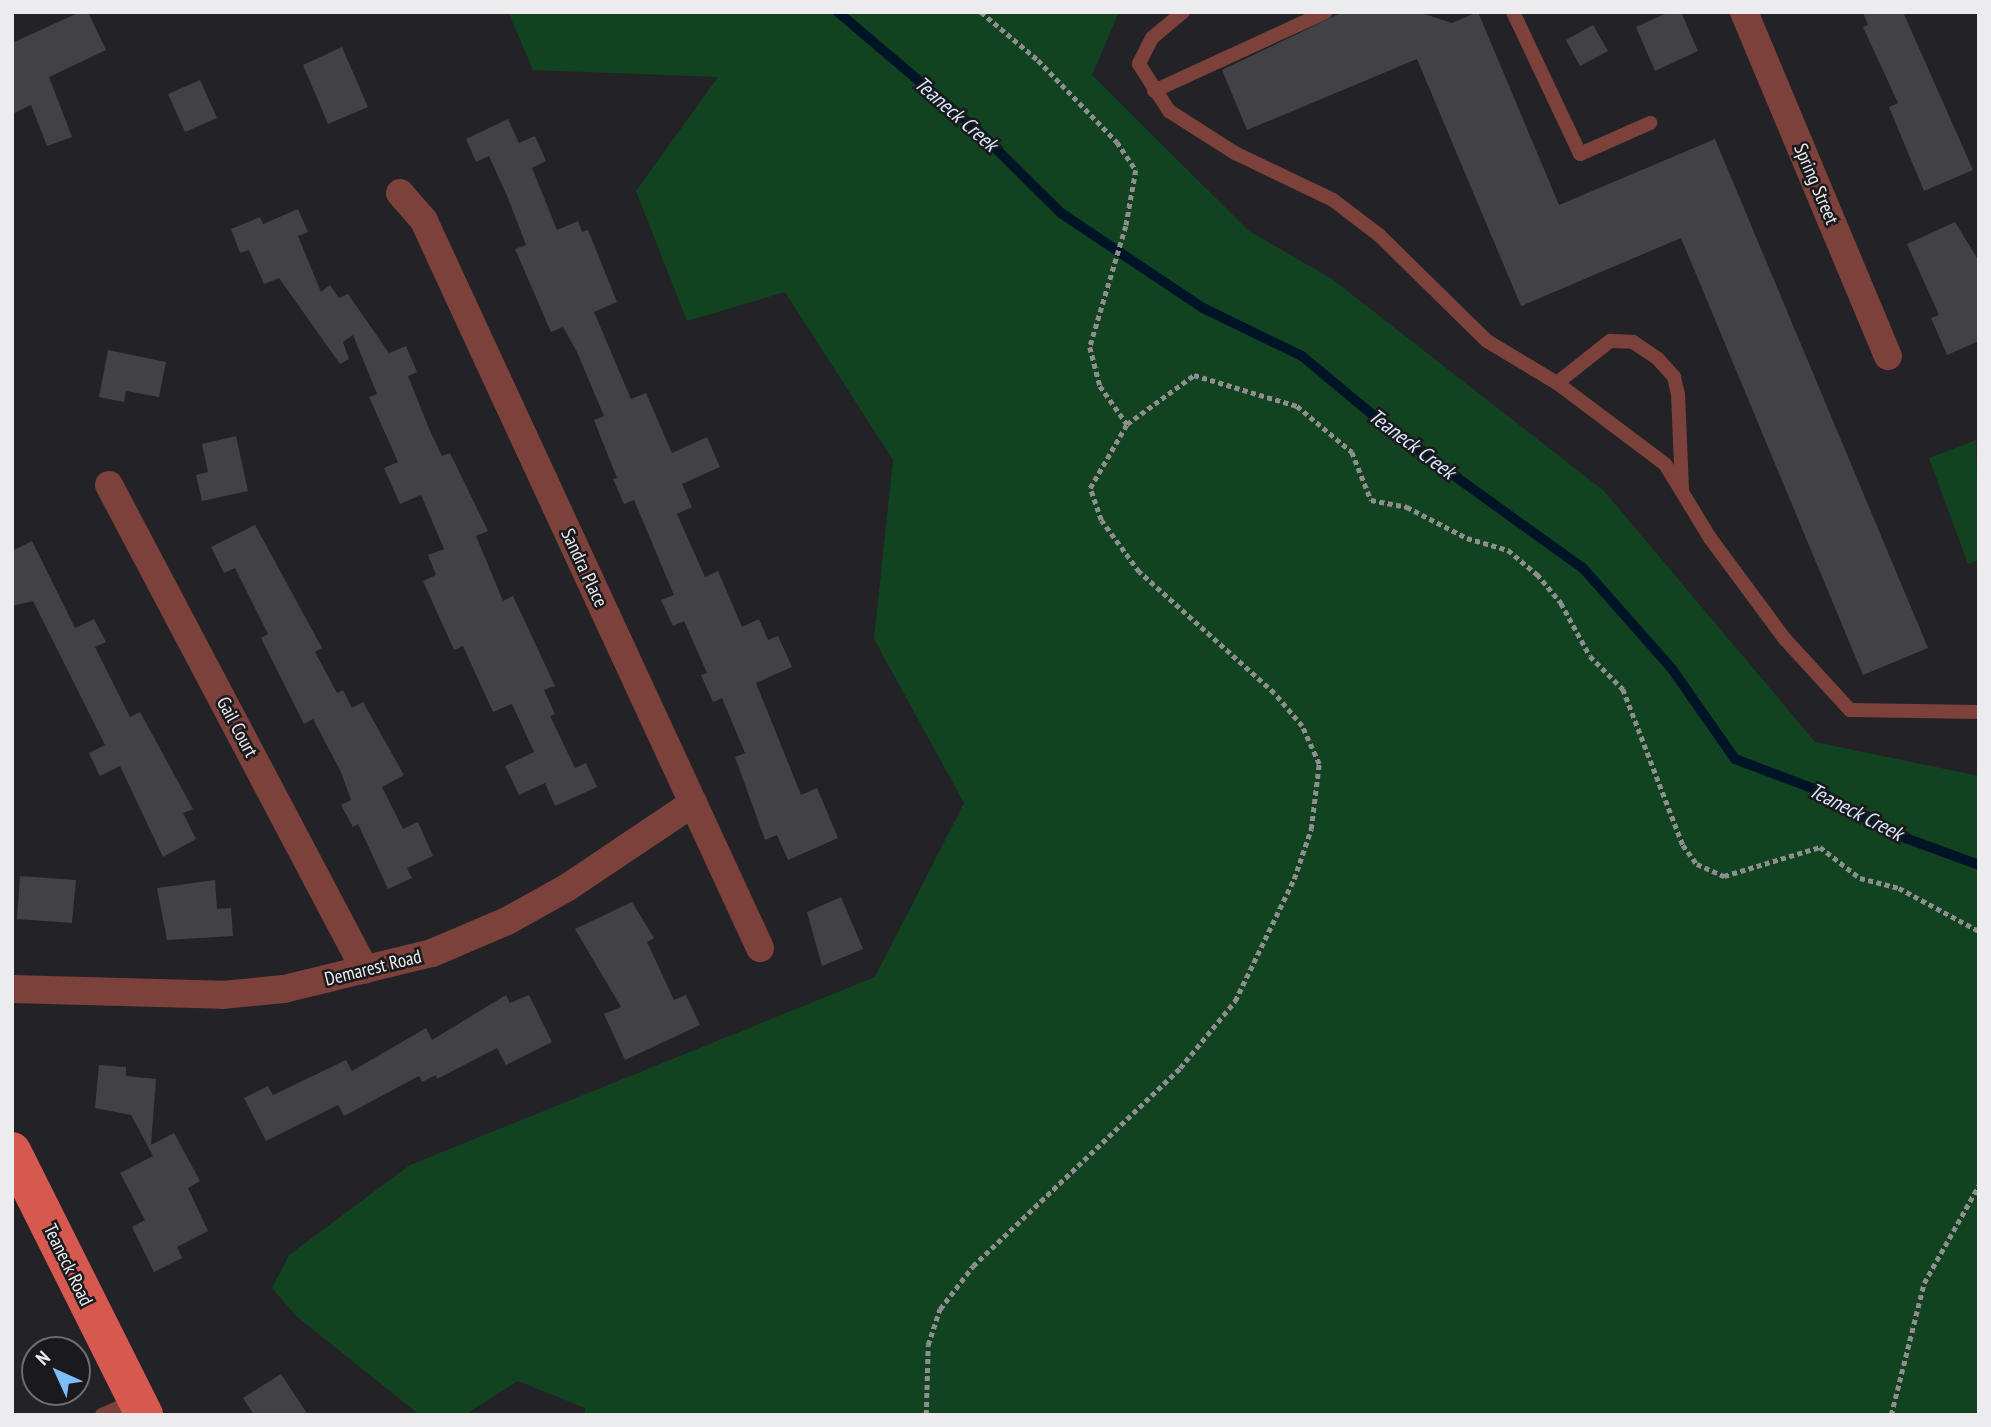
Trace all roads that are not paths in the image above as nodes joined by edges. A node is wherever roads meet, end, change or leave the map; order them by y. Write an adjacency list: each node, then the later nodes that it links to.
1 (1183, 12): 5 (lane)
2 (1326, 12): 5 (lane)
3 (1513, 12): 6 (lane)
4 (1744, 12): 8 (street, Spring Street)
5 (1154, 91): 9 (lane)
6 (1650, 123)
7 (400, 193): 13 (street, Sandra Place)
8 (1888, 356)
9 (1557, 383): 11 (lane); 11 (lane)
10 (109, 485): 15 (street, Gail Court)
11 (1683, 493): 12 (lane)
12 (1979, 712)
13 (693, 803): 14 (street, Sandra Place); 15 (street, Demarest Road)
14 (760, 948)
15 (365, 970): 16 (street, Demarest Road)
16 (12, 989)
17 (12, 1151): 18 (main road, Teaneck Road)
18 (127, 1410)

